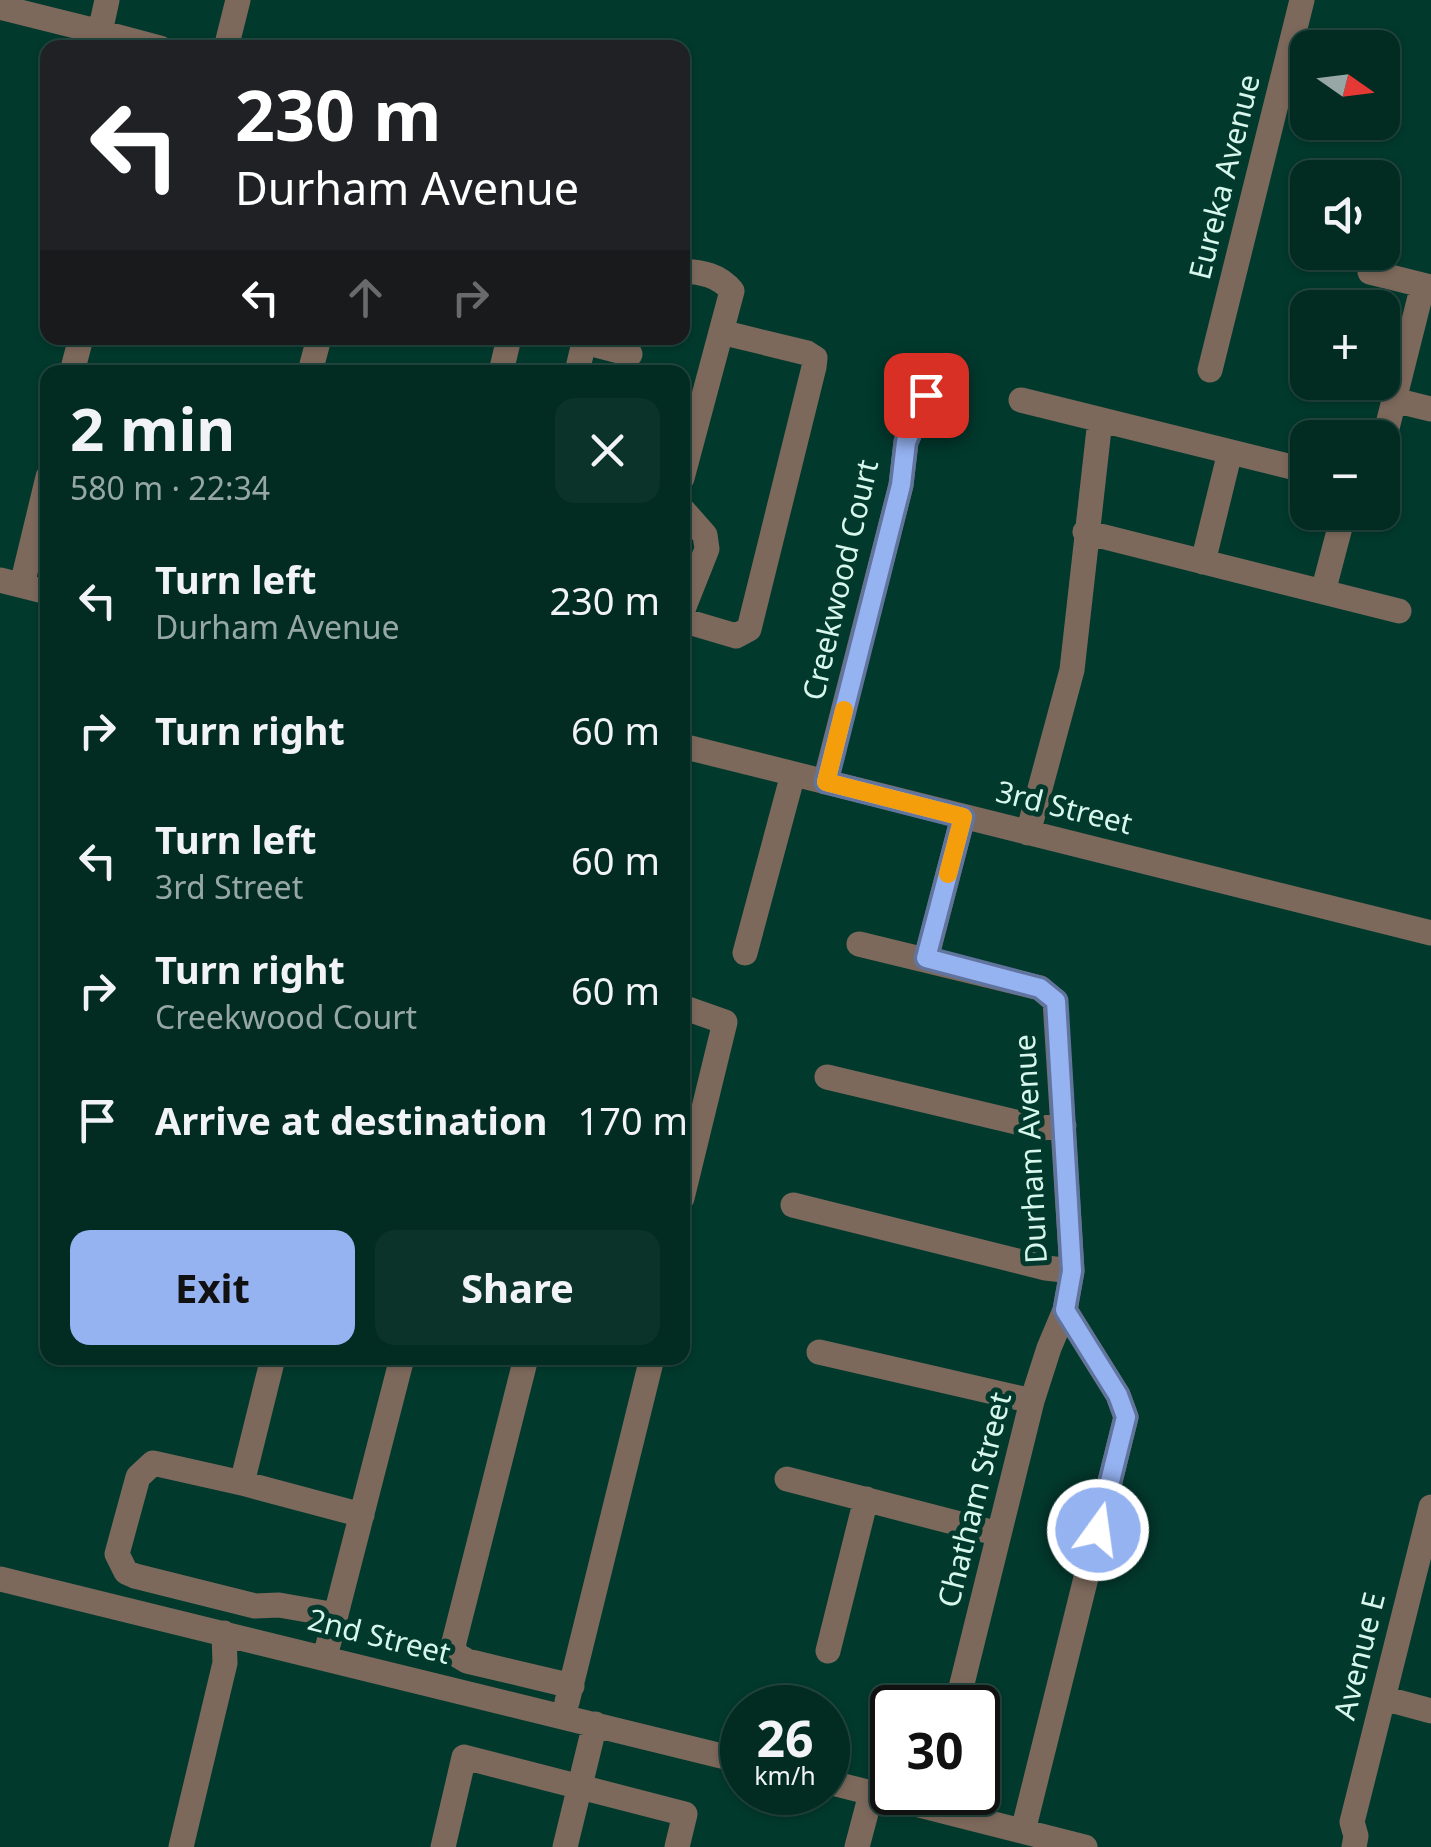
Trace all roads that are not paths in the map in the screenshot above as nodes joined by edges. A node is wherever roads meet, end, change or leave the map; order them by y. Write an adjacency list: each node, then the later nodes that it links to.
1 (108, 0): 5 (street)
2 (238, 0): 7 (street)
3 (1302, 0): 14 (street, Eureka Avenue)
4 (0, 7): 5 (street)
5 (100, 32): 6 (street)
6 (130, 40)
7 (228, 40)
8 (690, 272): 11 (street)
9 (1370, 272): 10 (street)
10 (1427, 286): 15 (street)
11 (721, 332): 22 (street); 35 (street)
12 (600, 345): 13 (street)
13 (630, 355)
14 (1210, 370)
15 (1400, 379)
16 (926, 395): 38 (street, Creekwood Court)
17 (1021, 400): 20 (street)
18 (1394, 400): 19 (street); 21 (street)
19 (1431, 409)
20 (1100, 420): 23 (street); 28 (street)
21 (1389, 420)
22 (690, 448)
23 (1230, 452): 24 (street); 29 (street)
24 (1290, 467)
25 (40, 499): 30 (street)
26 (690, 518): 32 (street)
27 (1339, 530): 33 (street)
28 (1085, 532): 29 (street); 40 (street)
29 (1202, 562): 33 (street)
30 (11, 582): 31 (street)
31 (40, 590)
32 (690, 592)
33 (1323, 592): 34 (street)
34 (1399, 611)
35 (690, 622)
36 (690, 748): 37 (street, 3rd Street)
37 (793, 774): 38 (street, 3rd Street); 43 (street)
38 (826, 782): 39 (street, 3rd Street)
39 (963, 817): 40 (street, 3rd Street); 44 (street)
40 (1028, 833): 41 (street, 3rd Street)
41 (1431, 933)
42 (860, 944): 44 (street, Durham Avenue)
43 (745, 954)
44 (926, 958): 47 (street, Durham Avenue)
45 (690, 1010): 48 (street)
46 (827, 1076): 47 (street)
47 (1064, 1126): 50 (street, Durham Avenue)
48 (690, 1164)
49 (793, 1205): 50 (street)
50 (1072, 1271): 51 (street, Durham Avenue)
51 (1065, 1310): 57 (street, Chatham Street); 79 (street)
52 (819, 1352): 57 (street)
53 (272, 1365): 59 (street)
54 (400, 1365): 61 (street)
55 (524, 1365): 70 (street)
56 (650, 1365): 70 (street)
57 (1032, 1401): 63 (street, Chatham Street)
58 (787, 1479): 60 (street)
59 (242, 1483): 61 (street); 65 (street)
60 (866, 1499): 63 (street); 67 (street)
61 (362, 1515): 65 (street)
62 (1430, 1518): 71 (street, Avenue E)
63 (1000, 1534): 69 (street, Chatham Street)
64 (0, 1578): 66 (street, 2nd Street)
65 (336, 1615): 68 (street)
66 (224, 1633): 68 (street, 2nd Street); 81 (street)
67 (828, 1651)
68 (326, 1658): 73 (street, 2nd Street)
69 (962, 1685)
70 (572, 1686): 73 (street)
71 (1383, 1698): 72 (street); 80 (street, Avenue E)
72 (1431, 1711)
73 (564, 1717): 74 (street, 2nd Street)
74 (595, 1724): 75 (street, 2nd Street); 76 (street)
75 (720, 1755)
76 (580, 1786): 82 (street); 83 (street); 84 (street)
77 (870, 1798): 85 (street)
78 (977, 1815): 79 (street)
79 (1023, 1831): 86 (street)
80 (1353, 1834): 87 (street, Avenue E)
81 (181, 1847)
82 (443, 1847)
83 (564, 1847)
84 (676, 1847)
85 (857, 1847)
86 (1085, 1847)
87 (1337, 1847)

